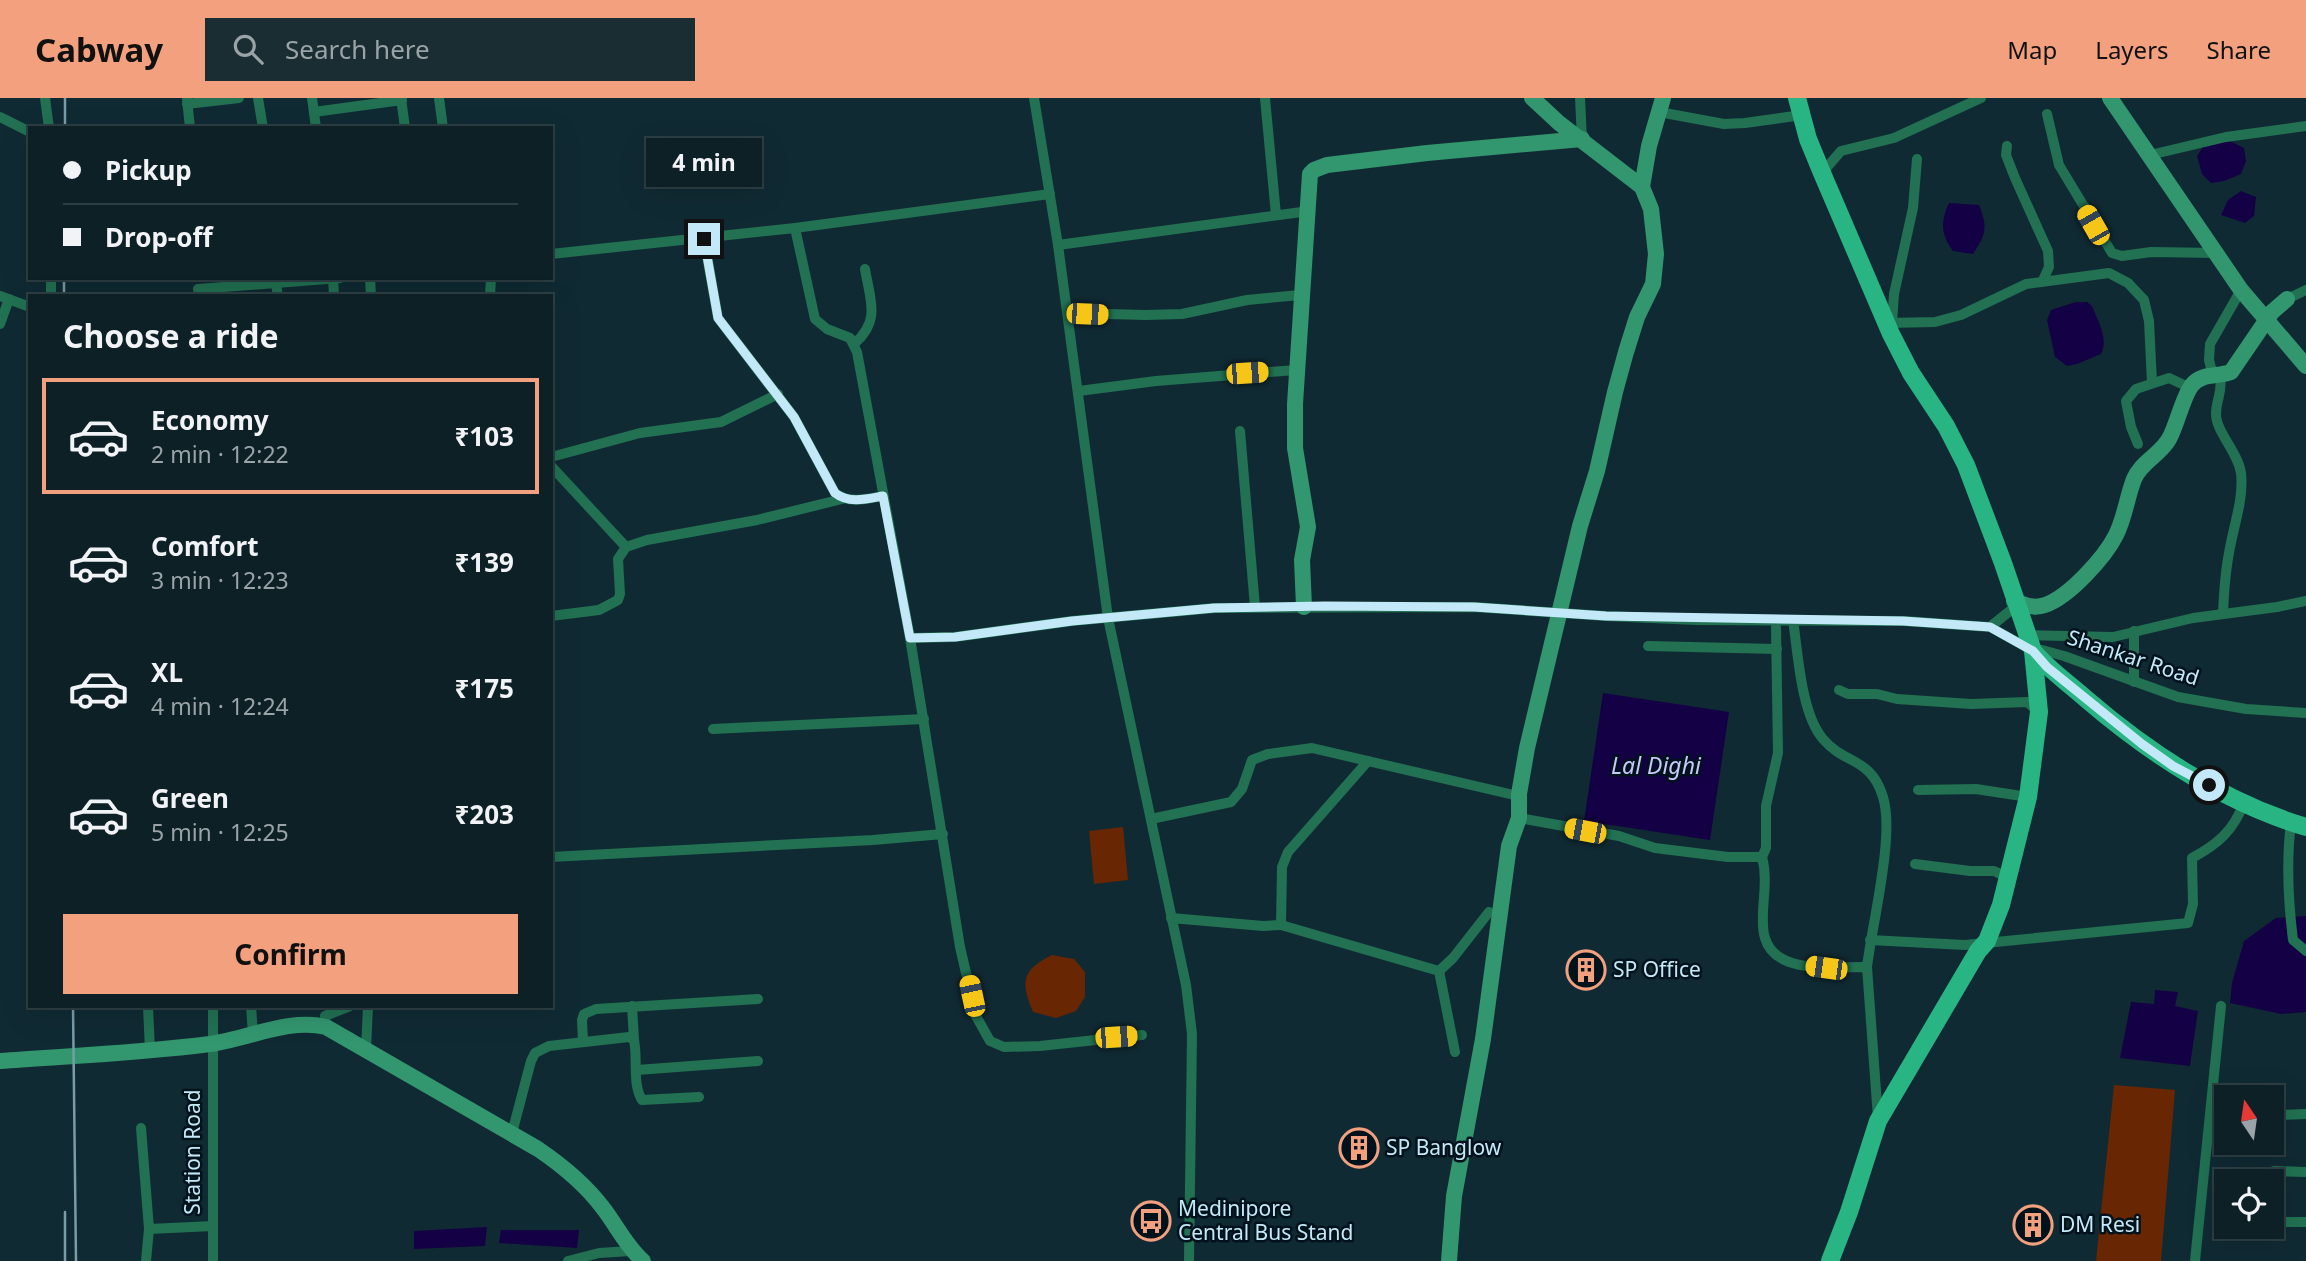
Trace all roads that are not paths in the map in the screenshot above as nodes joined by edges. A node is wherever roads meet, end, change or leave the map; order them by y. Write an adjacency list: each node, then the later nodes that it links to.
1 (45, 98): 19 (street)
2 (239, 98): 13 (street)
3 (258, 98): 21 (street)
4 (312, 98): 16 (street)
5 (439, 98): 24 (street)
6 (1034, 98): 33 (street)
7 (1265, 98): 35 (street)
8 (1532, 98): 27 (street)
9 (1580, 98): 27 (street)
10 (1981, 98): 31 (street)
11 (2110, 98): 29 (street)
12 (401, 99): 16 (street); 23 (street)
13 (187, 101): 20 (street)
14 (1661, 105): 15 (street); 32 (street)
15 (1800, 107): 31 (main road)
16 (314, 112): 22 (street)
17 (0, 114): 26 (street)
18 (2048, 114): 41 (street)
19 (49, 126)
20 (190, 126)
21 (263, 126)
22 (316, 126)
23 (405, 126)
24 (443, 126)
25 (2306, 126): 29 (street)
26 (28, 131)
27 (1582, 139): 32 (street); 34 (street)
28 (2007, 146): 45 (street)
29 (2150, 155): 39 (street)
30 (1917, 159): 56 (street)
31 (1822, 173): 56 (main road)
32 (1642, 187): 78 (street)
33 (1050, 194): 36 (street); 38 (street)
34 (1309, 211): 35 (street); 50 (street)
35 (1276, 215): 38 (street)
36 (795, 228): 37 (street); 58 (street)
37 (704, 239): 40 (street); 65 (street)
38 (1058, 246): 54 (street)
39 (2216, 253): 41 (street); 48 (street)
40 (553, 254)
41 (2122, 256): 43 (street)
42 (865, 269): 58 (street)
43 (2109, 273): 45 (street); 62 (street)
44 (325, 280): 46 (street)
45 (2043, 280): 56 (street)
46 (276, 286): 47 (street)
47 (198, 288)
48 (2241, 290): 55 (street); 61 (street)
49 (2306, 290): 52 (street)
50 (1300, 295): 54 (street); 60 (street)
51 (4, 298): 53 (street); 57 (street)
52 (2287, 299): 55 (street)
53 (28, 306)
54 (1068, 313): 64 (street)
55 (2268, 321): 59 (street); 61 (street)
56 (1890, 323): 74 (main road)
57 (0, 324)
58 (855, 343): 70 (street)
59 (2306, 366)
60 (1296, 370): 64 (street); 76 (street)
61 (2217, 376): 63 (street); 77 (street)
62 (2152, 383): 63 (street); 67 (street)
63 (2192, 385): 74 (street)
64 (1079, 391): 80 (street)
65 (778, 394): 68 (street); 71 (street)
66 (1240, 431): 75 (street)
67 (2138, 444)
68 (553, 456)
69 (553, 468): 72 (street)
70 (883, 496): 71 (street); 85 (street)
71 (842, 499): 72 (street)
72 (626, 547): 79 (street)
73 (2306, 601): 77 (street)
74 (2015, 603): 83 (street); 86 (main road)
75 (1255, 607): 76 (street); 80 (street)
76 (1304, 607): 78 (street)
77 (2223, 612): 84 (street)
78 (1558, 613): 81 (street); 97 (street)
79 (553, 615)
80 (1108, 618): 85 (street); 101 (street)
81 (1793, 620): 83 (street); 112 (street)
82 (1776, 626): 88 (street)
83 (1990, 627): 86 (street)
84 (2134, 631): 86 (street); 89 (street)
85 (910, 638): 93 (street)
86 (2029, 643): 89 (street, Shankar Road); 91 (main road); 99 (main road)
87 (1648, 646): 88 (street)
88 (1777, 649): 105 (street)
89 (2134, 682): 92 (street, Shankar Road)
90 (1839, 691): 91 (street)
91 (2039, 712): 98 (main road)
92 (2306, 713)
93 (923, 719): 94 (street); 103 (street)
94 (713, 729)
95 (1368, 761): 97 (street); 101 (street); 110 (street)
96 (1917, 790): 98 (street)
97 (1518, 794): 100 (street)
98 (2028, 797): 107 (main road)
99 (2244, 803): 102 (main road); 114 (street)
100 (1519, 818): 105 (street); 155 (street)
101 (1151, 819): 109 (street)
102 (2299, 825): 113 (street)
103 (943, 834): 104 (street); 128 (street)
104 (553, 857)
105 (1762, 857): 116 (street)
106 (1914, 864): 107 (street)
107 (2007, 877): 114 (main road)
108 (1489, 912): 117 (street)
109 (1171, 918): 110 (street); 154 (street)
110 (1281, 925): 117 (street)
111 (2306, 938): 113 (street)
112 (1870, 940): 114 (street); 116 (street)
113 (2293, 940): 115 (street)
114 (1987, 941): 141 (main road)
115 (2306, 951)
116 (1867, 967): 141 (street)
117 (1439, 971): 134 (street)
118 (758, 999): 119 (street)
119 (632, 1006): 129 (street); 130 (street)
120 (2221, 1006): 157 (street)
121 (148, 1008): 133 (street)
122 (213, 1008): 131 (street, Station Road)
123 (251, 1008): 127 (street)
124 (345, 1008): 126 (street)
125 (368, 1008): 132 (street)
126 (325, 1016): 127 (street); 132 (street)
127 (253, 1035): 131 (street)
128 (1142, 1035)
129 (634, 1040): 130 (street); 137 (street)
130 (583, 1042): 143 (street)
131 (213, 1043): 133 (street); 148 (street, Station Road)
132 (366, 1050): 143 (street)
133 (150, 1051): 135 (street)
134 (1455, 1052)
135 (0, 1061)
136 (758, 1061): 137 (street)
137 (637, 1070): 138 (street)
138 (699, 1097)
139 (2306, 1114): 140 (street)
140 (2284, 1115)
141 (1878, 1121): 156 (main road)
142 (141, 1128): 149 (street)
143 (512, 1133): 150 (street)
144 (2284, 1171): 145 (street)
145 (2306, 1172)
146 (2284, 1222): 147 (street)
147 (2306, 1222)
148 (213, 1226): 149 (street); 152 (street, Station Road)
149 (149, 1228): 151 (street)
150 (637, 1256): 153 (street)
151 (146, 1261)
152 (213, 1261)
153 (568, 1261)
154 (1189, 1261)
155 (1449, 1261)
156 (1830, 1261)
157 (2195, 1261)

